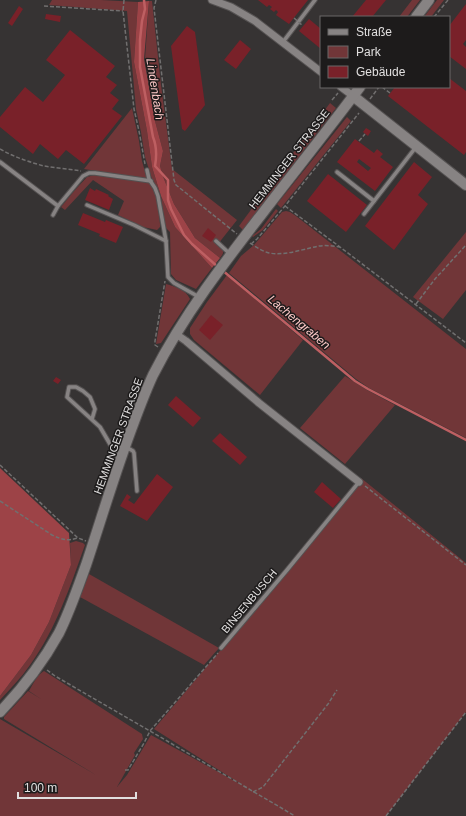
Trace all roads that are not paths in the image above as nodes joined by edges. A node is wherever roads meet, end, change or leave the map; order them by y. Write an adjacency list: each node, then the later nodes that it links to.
1 (212, 0): 5 (street)
2 (316, 0): 5 (lane)
3 (429, 0): 4 (main road)
4 (417, 16)
5 (283, 42): 6 (street)
6 (320, 71)
7 (341, 88): 9 (street)
8 (359, 88): 9 (main road, HEMMINGER STRASSE)
9 (353, 96): 10 (main road); 23 (main road, HEMMINGER STRASSE)
10 (416, 146): 15 (main road); 16 (lane)
11 (0, 162): 18 (lane)
12 (147, 170): 14 (lane)
13 (337, 172): 16 (lane)
14 (151, 181): 18 (lane); 21 (lane)
15 (466, 184)
16 (374, 201): 19 (lane)
17 (87, 205): 21 (lane)
18 (58, 206): 20 (lane)
19 (364, 214)
20 (52, 215)
21 (166, 241): 24 (lane)
22 (216, 241): 23 (lane)
23 (229, 257): 24 (main road, HEMMINGER STRASSE)
24 (200, 298): 25 (main road, HEMMINGER STRASSE)
25 (176, 334): 27 (main road, HEMMINGER STRASSE); 29 (street)
26 (92, 419): 26 (lane); 28 (lane)
27 (125, 446): 28 (main road, HEMMINGER STRASSE); 30 (lane)
28 (121, 457): 32 (main road, HEMMINGER STRASSE)
29 (359, 482): 31 (lane, BINSENBUSCH)
30 (137, 491)
31 (221, 648)
32 (0, 712)

